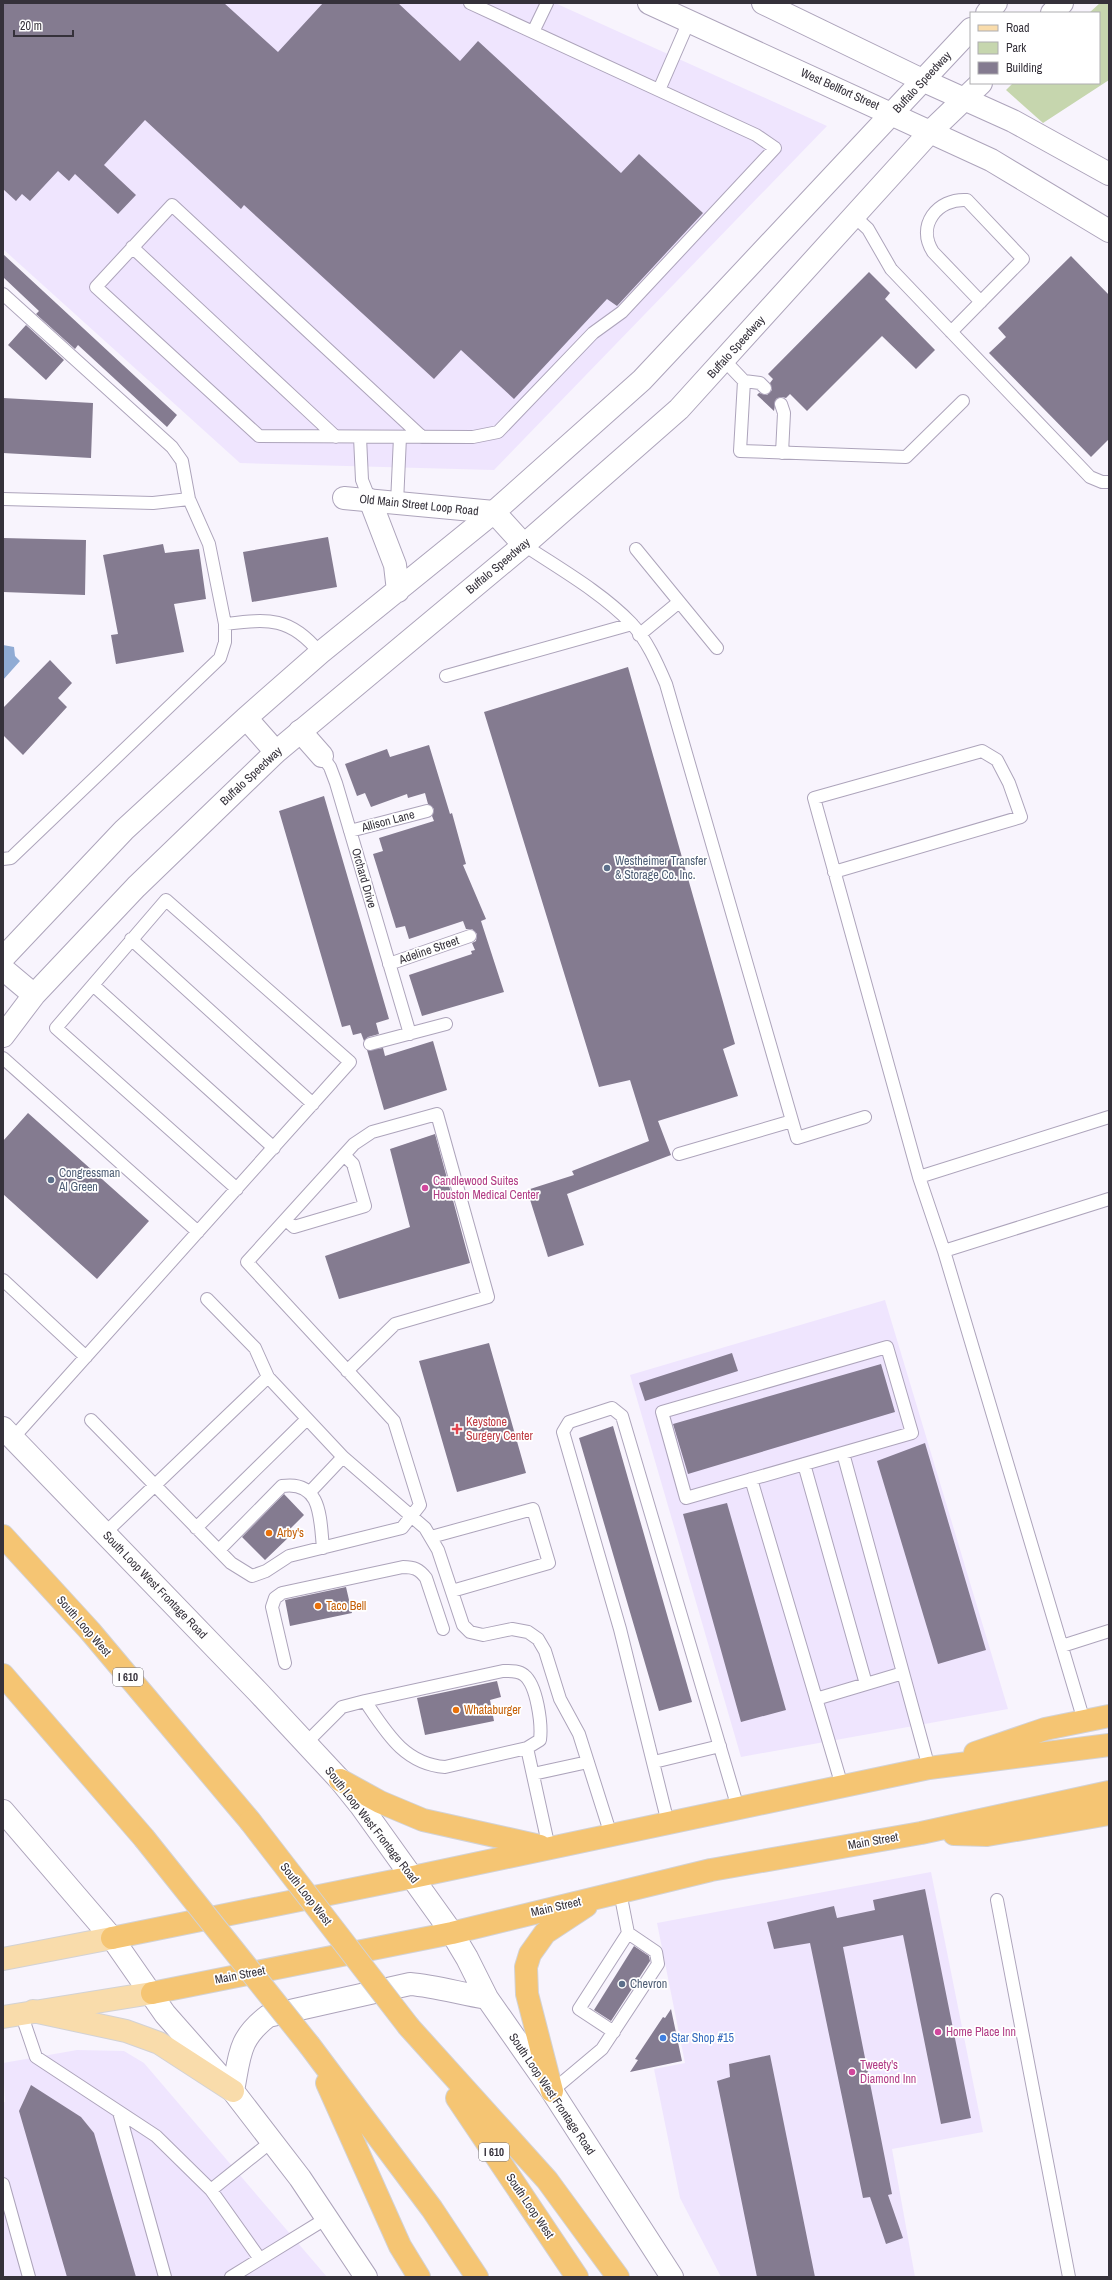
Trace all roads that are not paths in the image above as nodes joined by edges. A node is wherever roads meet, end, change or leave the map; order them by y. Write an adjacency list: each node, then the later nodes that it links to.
1 (470, 3): 11 (lane)
2 (547, 3): 11 (lane)
3 (650, 3): 9 (main road, West Bellfort Street)
4 (762, 3): 12 (main road)
5 (996, 3): 7 (main road)
6 (1062, 3): 8 (main road)
7 (988, 12)
8 (1053, 12)
9 (689, 21): 14 (lane); 16 (main road, West Bellfort Street)
10 (970, 30): 12 (main road, Buffalo Speedway)
11 (533, 32): 14 (lane)
12 (922, 80): 15 (main road); 16 (main road, Buffalo Speedway)
13 (980, 84): 15 (main road, Buffalo Speedway)
14 (659, 90): 33 (lane)
15 (964, 100): 17 (main road, Buffalo Speedway); 18 (main road)
16 (892, 113): 17 (main road, West Bellfort Street); 41 (main road, Buffalo Speedway)
17 (931, 131): 19 (main road, Buffalo Speedway); 20 (main road, West Bellfort Street)
18 (1109, 174)
19 (854, 216): 24 (lane); 25 (main road, Buffalo Speedway)
20 (1109, 231)
21 (132, 247): 30 (lane); 30 (lane); 33 (lane)
22 (3, 294): 38 (lane)
23 (981, 302): 23 (lane); 24 (lane)
24 (951, 332): 35 (lane)
25 (724, 360): 26 (lane); 42 (main road, Buffalo Speedway)
26 (744, 381): 27 (lane); 34 (lane)
27 (765, 388)
28 (963, 401): 34 (lane)
29 (781, 404): 34 (lane)
30 (336, 437): 31 (lane)
31 (360, 437): 32 (lane); 39 (lane)
32 (400, 437): 33 (lane); 40 (lane)
33 (422, 437)
34 (782, 453)
35 (1109, 482)
36 (344, 498): 39 (main road, Old Main Street Loop Road)
37 (3, 499): 38 (lane)
38 (189, 499): 46 (lane)
39 (370, 500): 40 (main road, Old Main Street Loop Road); 44 (main road)
40 (397, 503): 41 (main road, Old Main Street Loop Road)
41 (494, 512): 42 (main road); 44 (main road, Buffalo Speedway)
42 (524, 545): 47 (lane); 53 (main road, Buffalo Speedway)
43 (636, 549): 45 (lane)
44 (398, 591): 50 (main road, Buffalo Speedway)
45 (679, 602): 48 (lane); 49 (lane)
46 (224, 624): 50 (lane); 58 (lane)
47 (632, 624): 48 (lane); 51 (lane)
48 (639, 635): 75 (lane)
49 (717, 648)
50 (320, 654): 52 (main road, Buffalo Speedway)
51 (446, 676)
52 (246, 718): 54 (main road); 62 (main road, Buffalo Speedway)
53 (300, 731): 54 (main road, Buffalo Speedway); 55 (main road, Orchard Drive)
54 (276, 752): 66 (main road, Buffalo Speedway)
55 (322, 756): 57 (lane, Orchard Drive)
56 (427, 811): 57 (lane, Allison Lane)
57 (350, 831): 63 (lane, Orchard Drive)
58 (3, 859)
59 (834, 872): 59 (lane); 79 (lane)
60 (470, 936): 63 (lane, Adeline Street)
61 (131, 939): 65 (lane); 72 (lane); 72 (lane)
62 (3, 958)
63 (389, 964): 68 (lane, Orchard Drive)
64 (3, 969): 66 (main road)
65 (93, 985): 76 (lane); 80 (lane)
66 (34, 995): 69 (main road, Buffalo Speedway)
67 (446, 1024): 68 (lane)
68 (410, 1034): 70 (lane)
69 (3, 1036)
70 (370, 1044)
71 (3, 1058): 83 (lane)
72 (313, 1104): 76 (lane)
73 (865, 1117): 75 (lane)
74 (1109, 1117): 79 (lane)
75 (792, 1121): 77 (lane)
76 (274, 1148): 80 (lane)
77 (680, 1154)
78 (344, 1155): 82 (lane); 82 (lane); 88 (lane)
79 (919, 1177): 84 (lane)
80 (236, 1189): 83 (lane)
81 (1109, 1199): 84 (lane)
82 (286, 1220): 88 (lane)
83 (198, 1232): 87 (lane)
84 (944, 1251): 109 (lane)
85 (3, 1280): 87 (lane)
86 (207, 1299): 89 (lane)
87 (86, 1357): 92 (lane)
88 (347, 1370): 99 (lane)
89 (268, 1377): 90 (lane); 97 (lane)
90 (307, 1419): 94 (lane); 100 (lane)
91 (91, 1420): 97 (lane)
92 (8, 1433): 101 (main road, South Loop West Frontage Road)
93 (843, 1453): 95 (lane); 96 (lane); 111 (lane)
94 (343, 1457): 98 (lane); 99 (lane)
95 (804, 1464): 96 (lane); 113 (lane)
96 (751, 1479): 114 (lane)
97 (154, 1485): 100 (lane); 101 (lane)
98 (309, 1492): 104 (lane); 105 (lane)
99 (412, 1517): 103 (lane); 104 (lane)
100 (196, 1528): 105 (lane)
101 (105, 1533): 118 (main road, South Loop West Frontage Road)
102 (3, 1536): 147 (highway, South Loop West / I 610, bridge)
103 (431, 1537): 106 (lane); 106 (lane)
104 (323, 1548): 105 (lane)
105 (219, 1550)
106 (452, 1590): 122 (lane)
107 (443, 1629): 110 (lane)
108 (1109, 1631): 109 (lane)
109 (1062, 1646): 117 (lane)
110 (285, 1663)
111 (903, 1673): 113 (lane); 124 (lane)
112 (3, 1675): 149 (highway, bridge)
113 (866, 1684): 114 (lane)
114 (816, 1699): 127 (lane)
115 (365, 1701): 118 (lane); 121 (lane); 121 (lane)
116 (1109, 1716): 117 (highway)
117 (1084, 1721): 124 (highway)
118 (306, 1743): 126 (main road, South Loop West Frontage Road)
119 (1109, 1745): 124 (highway)
120 (720, 1746): 123 (lane); 123 (lane); 129 (lane)
121 (527, 1748): 125 (lane)
122 (588, 1762): 125 (lane); 134 (lane)
123 (654, 1762): 132 (lane)
124 (929, 1768): 127 (highway)
125 (533, 1774): 135 (lane)
126 (340, 1780): 135 (highway); 136 (main road, South Loop West Frontage Road)
127 (842, 1786): 129 (highway)
128 (1109, 1792): 133 (highway, Main Street)
129 (738, 1808): 132 (highway)
130 (3, 1811): 142 (main road)
131 (1109, 1814): 133 (highway)
132 (668, 1823): 134 (highway)
133 (921, 1833): 137 (highway, Main Street)
134 (612, 1835): 135 (highway)
135 (549, 1848): 136 (highway)
136 (413, 1877): 140 (main road, South Loop West Frontage Road); 142 (highway)
137 (620, 1892): 138 (highway, Main Street); 141 (lane)
138 (598, 1898): 140 (highway, Main Street); 151 (highway)
139 (997, 1900): 167 (lane)
140 (452, 1933): 144 (highway, Main Street); 145 (main road, South Loop West Frontage Road)
141 (628, 1933): 148 (lane); 148 (lane)
142 (112, 1938): 143 (main road); 144 (main road)
143 (3, 1959)
144 (152, 1993): 146 (main road, Main Street); 150 (main road)
145 (487, 1998): 150 (main road); 151 (main road, South Loop West Frontage Road)
146 (19, 2014): 150 (main road); 152 (lane)
147 (408, 2027): 164 (highway, South Loop West / I 610); 165 (highway)
148 (614, 2032): 151 (lane)
149 (310, 2046): 162 (highway); 163 (highway)
150 (233, 2090): 153 (main road)
151 (552, 2092): 166 (main road, South Loop West Frontage Road)
152 (119, 2112): 155 (lane); 159 (lane)
153 (272, 2141): 155 (lane); 156 (main road)
154 (3, 2184): 158 (lane)
155 (210, 2190): 157 (lane)
156 (327, 2218): 157 (lane); 161 (main road)
157 (260, 2259): 160 (lane)
158 (29, 2277)
159 (165, 2277)
160 (232, 2277)
161 (366, 2277)
162 (419, 2277)
163 (477, 2277)
164 (577, 2277)
165 (618, 2277)
166 (672, 2277)
167 (1070, 2277)

